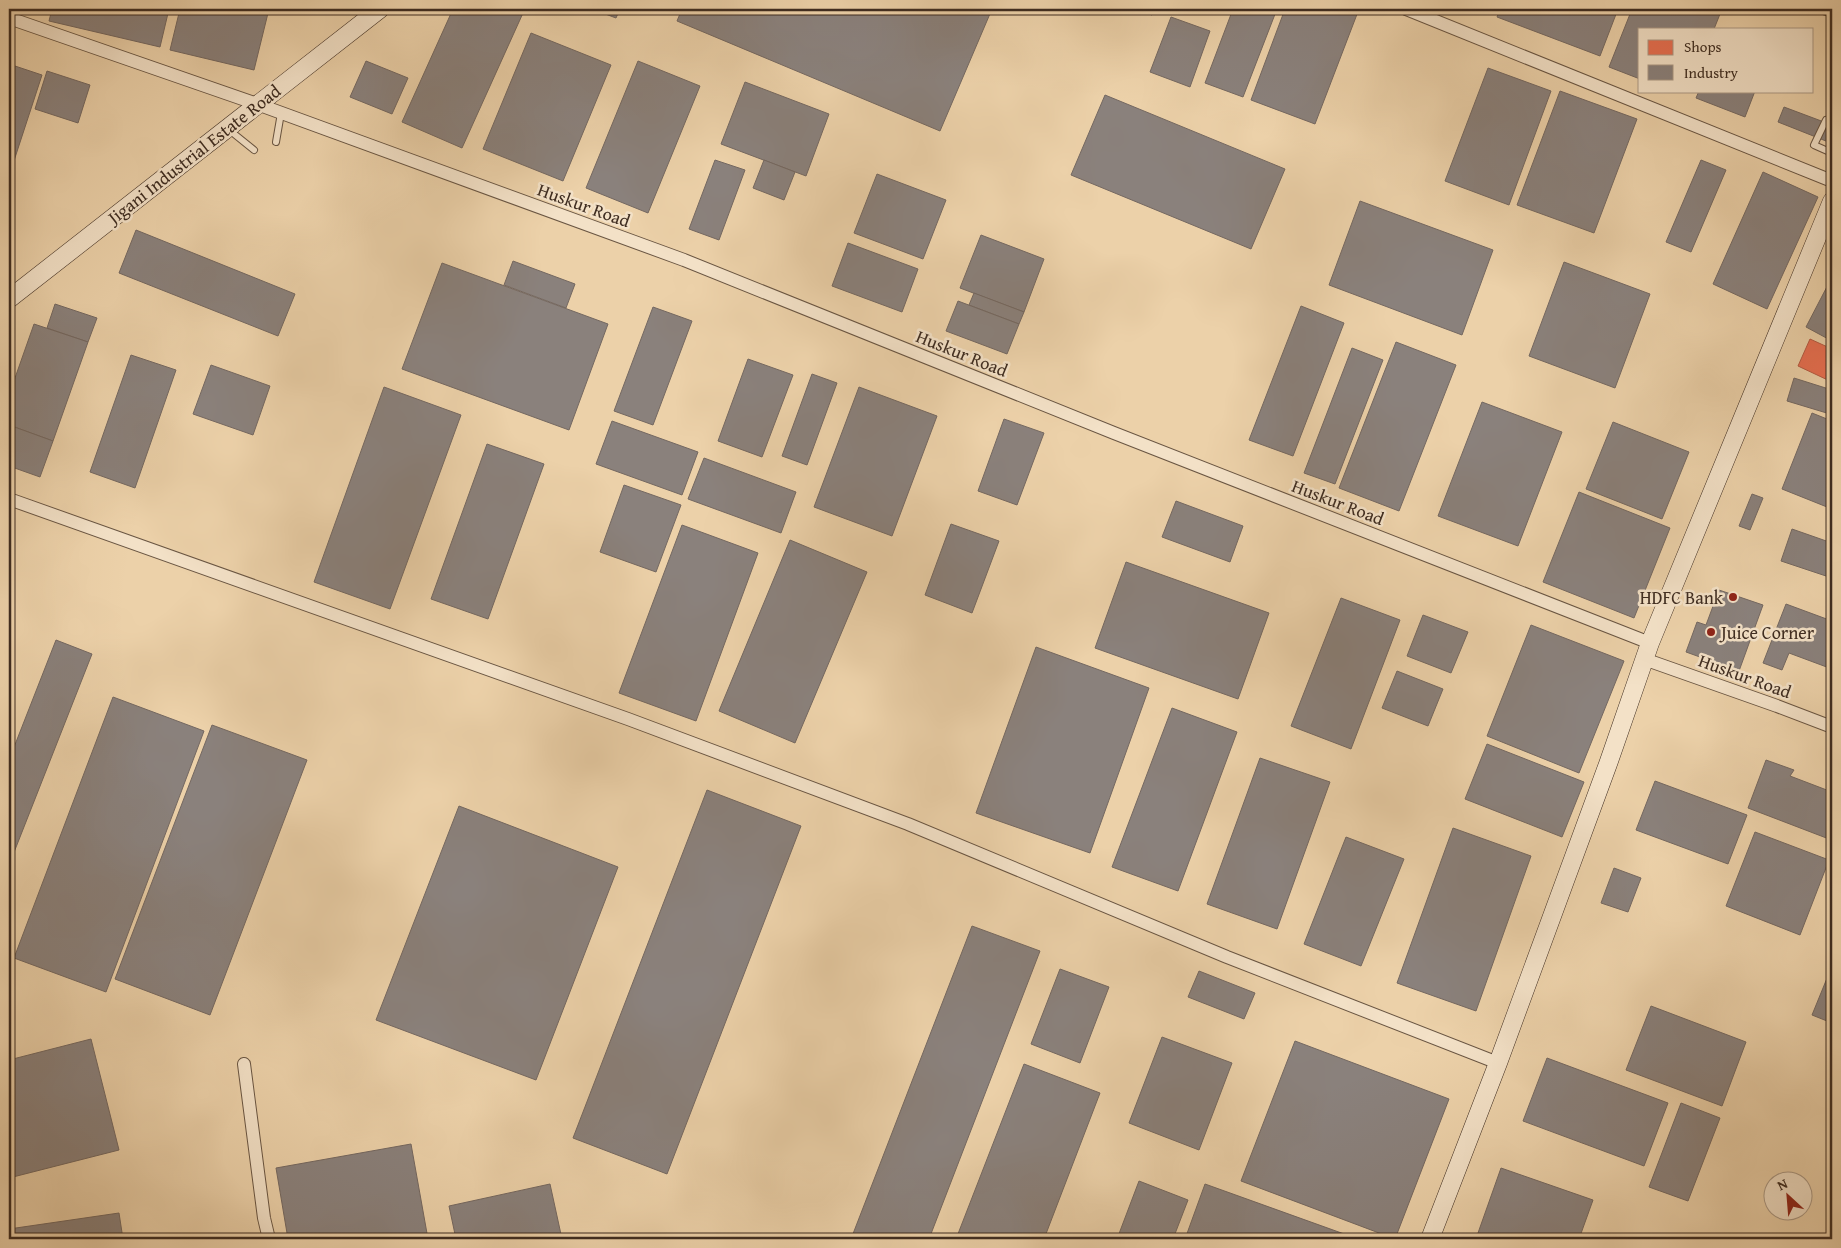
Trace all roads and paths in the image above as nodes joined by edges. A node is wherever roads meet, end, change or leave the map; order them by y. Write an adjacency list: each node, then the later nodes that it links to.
1 (380, 9): 6 (street, Jigani Industrial Estate Road)
2 (1406, 9): 13 (street)
3 (1818, 9): 4 (lane)
4 (1832, 14)
5 (11, 15): 6 (street, Huskur Road)
6 (258, 104): 7 (street, Huskur Road); 9 (street, Jigani Industrial Estate Road)
7 (281, 113): 10 (lane); 18 (street, Huskur Road)
8 (1832, 123): 12 (lane)
9 (227, 128): 11 (lane); 16 (street, Jigani Industrial Estate Road)
10 (276, 142)
11 (254, 150)
12 (1832, 154)
13 (1832, 180)
14 (1832, 200): 15 (street)
15 (1827, 231): 18 (street)
16 (9, 299)
17 (9, 499): 20 (street)
18 (1647, 651): 19 (street, Huskur Road); 20 (street)
19 (1832, 728)
20 (1498, 1063): 23 (street)
21 (244, 1064): 22 (street)
22 (269, 1239)
23 (1430, 1239)

